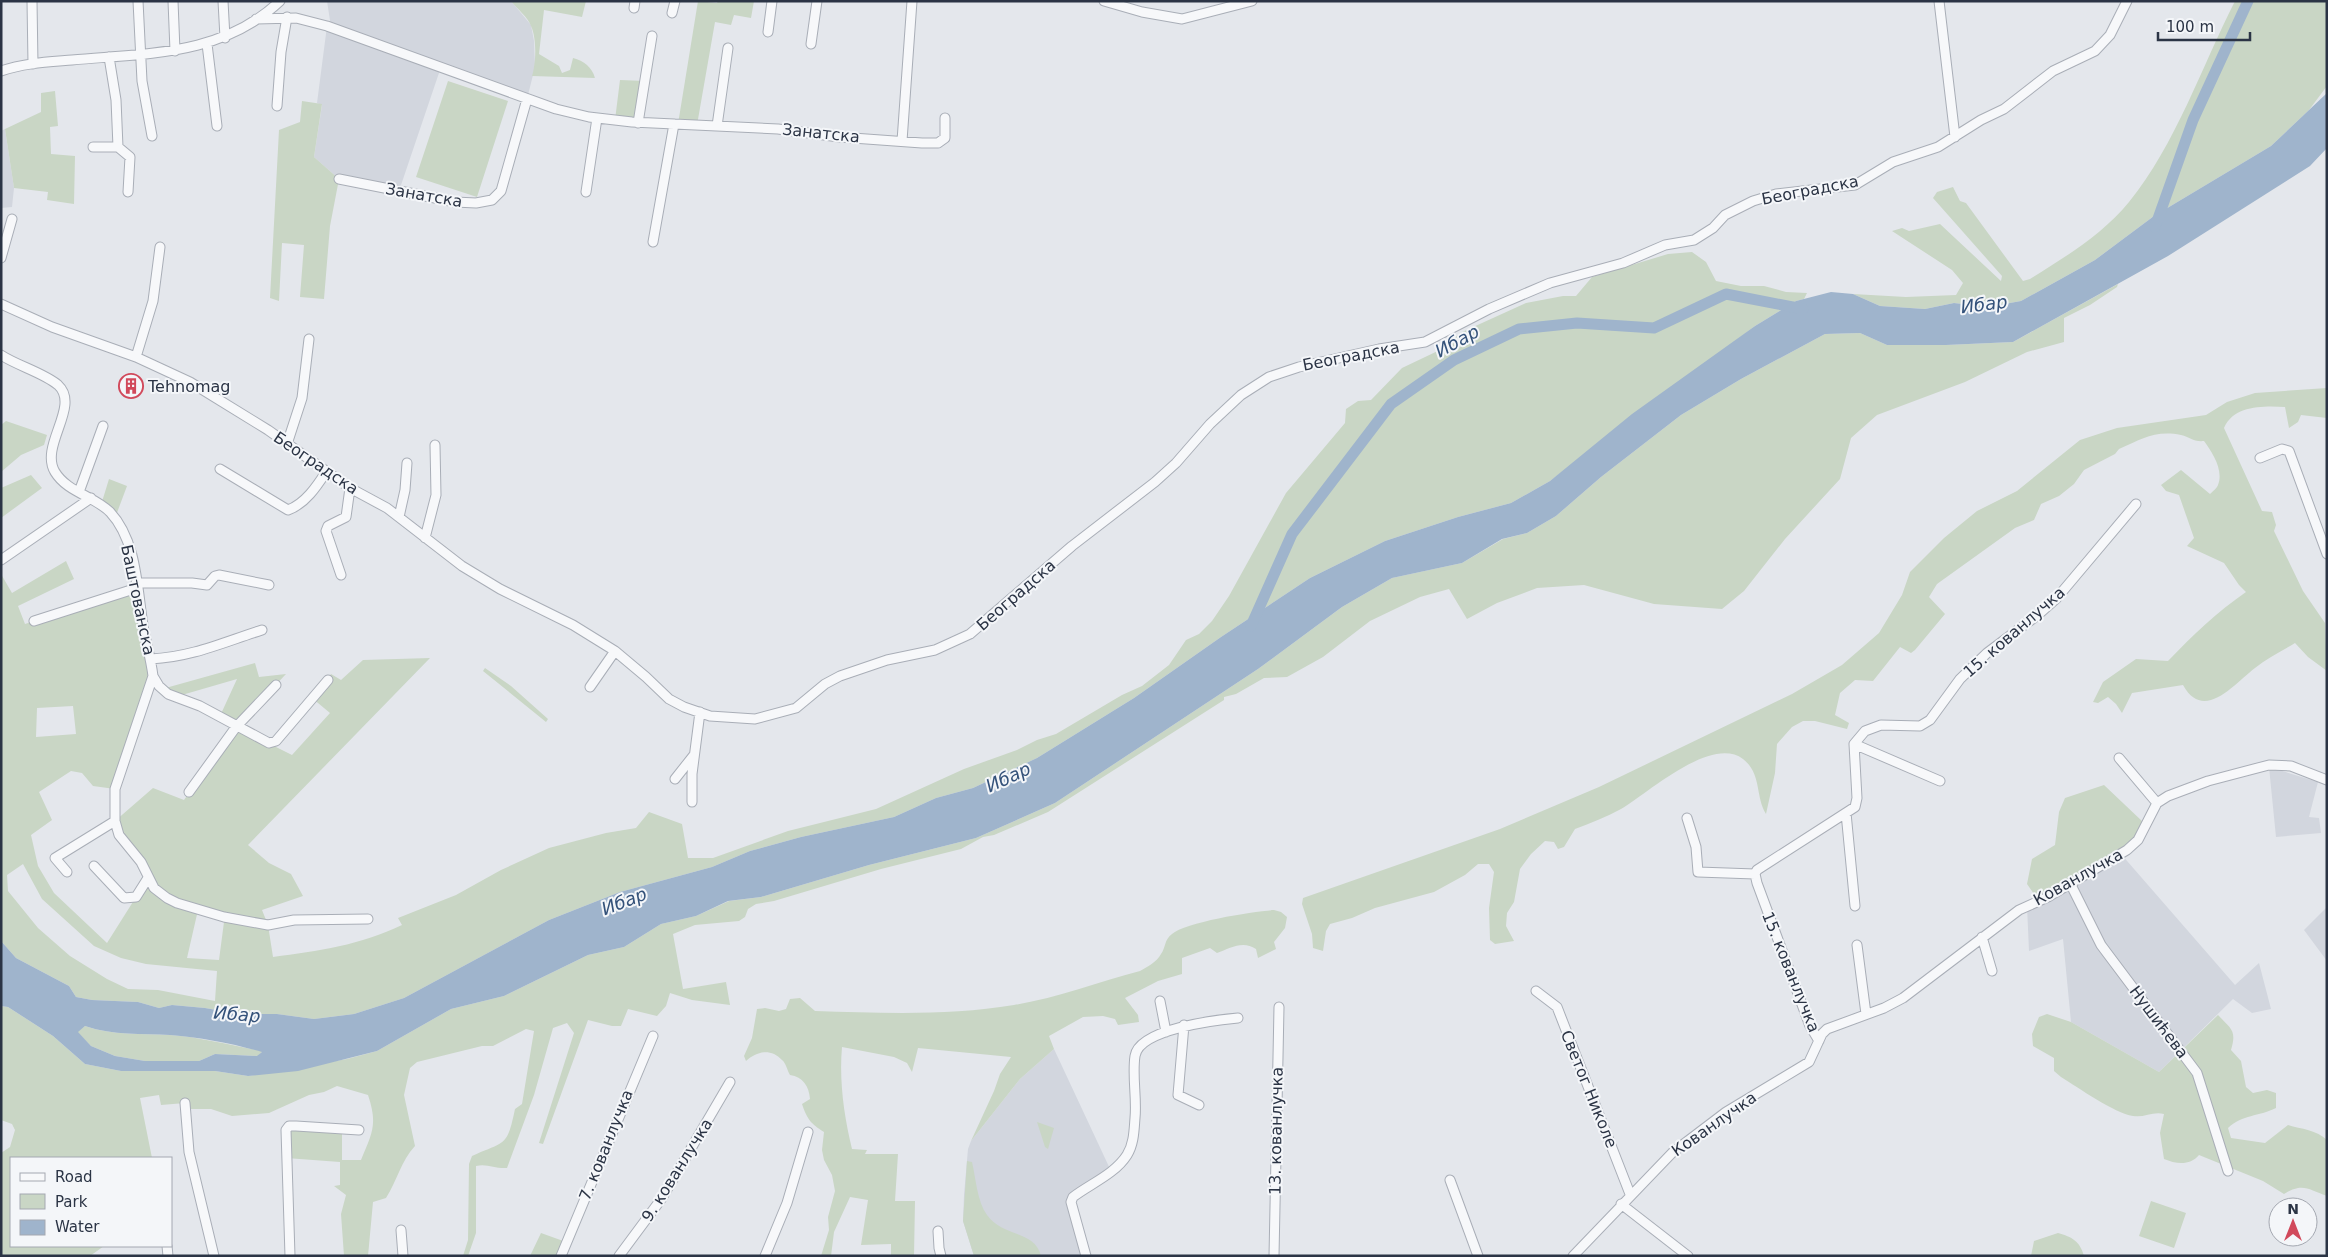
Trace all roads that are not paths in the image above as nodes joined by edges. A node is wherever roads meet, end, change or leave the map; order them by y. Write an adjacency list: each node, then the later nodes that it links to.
1 (32, 1): 28 (street)
2 (138, 1): 26 (street)
3 (173, 1): 25 (street)
4 (223, 1): 21 (street)
5 (280, 1): 14 (street)
6 (675, 1): 15 (street)
7 (772, 1): 19 (street)
8 (817, 1): 23 (street)
9 (912, 1): 40 (street)
10 (1104, 1): 11 (street)
11 (1252, 1)
12 (1939, 1): 39 (street)
13 (2127, 1): 39 (street, Београдска)
14 (270, 9): 16 (street); 18 (street)
15 (672, 13)
16 (277, 18): 17 (street, Занатска); 18 (street, Занатска)
17 (287, 18): 30 (street, Занатска); 31 (street)
18 (256, 20): 21 (street)
19 (768, 32)
20 (652, 36): 34 (street)
21 (225, 38): 22 (street)
22 (208, 44): 25 (street); 36 (street)
23 (810, 44)
24 (728, 48): 37 (street)
25 (175, 51): 26 (street)
26 (140, 54): 27 (street); 38 (street)
27 (109, 57): 28 (street); 42 (street)
28 (33, 64): 29 (street)
29 (1, 72)
30 (527, 99): 32 (street, Занатска); 43 (street, Занатска)
31 (277, 106)
32 (597, 118): 34 (street, Занатска); 45 (street)
33 (946, 118): 40 (street, Занатска)
34 (638, 122): 35 (street, Занатска)
35 (674, 124): 37 (street, Занатска); 47 (street)
36 (217, 126)
37 (717, 126): 40 (street, Занатска)
38 (152, 136)
39 (1955, 137): 80 (street, Београдска)
40 (902, 141)
41 (93, 147): 42 (street)
42 (118, 147): 44 (street)
43 (339, 179)
44 (128, 192)
45 (586, 192)
46 (12, 219): 49 (street)
47 (653, 242)
48 (160, 247): 53 (street)
49 (1, 258)
50 (1, 304): 53 (street, Београдска)
51 (309, 339): 55 (street)
52 (1, 354): 62 (street, Баштованска)
53 (136, 358): 55 (street, Београдска)
54 (103, 426): 62 (street)
55 (287, 444): 60 (street, Београдска)
56 (435, 445): 66 (street)
57 (2260, 458): 67 (street)
58 (407, 463): 65 (street)
59 (220, 469): 60 (street)
60 (326, 472): 61 (street, Београдска)
61 (350, 488): 65 (street, Београдска); 69 (street)
62 (79, 492): 63 (street, Баштованска)
63 (91, 498): 68 (street); 71 (street, Баштованска)
64 (2136, 504): 82 (street, 15. кованлучка)
65 (399, 517): 66 (street, Београдска)
66 (426, 538): 74 (street, Београдска)
67 (2327, 554)
68 (1, 560)
69 (341, 575)
70 (270, 584): 71 (street)
71 (136, 585): 72 (street); 75 (street, Баштованска)
72 (34, 621)
73 (262, 630): 75 (street)
74 (615, 651): 79 (street); 80 (street, Београдска)
75 (151, 659): 76 (street, Баштованска)
76 (153, 676): 81 (street); 93 (street, Баштованска)
77 (328, 680): 81 (street)
78 (276, 685): 81 (street)
79 (590, 687)
80 (700, 712): 83 (street)
81 (236, 727): 88 (street)
82 (1854, 744): 87 (street); 91 (street)
83 (694, 754): 85 (street); 89 (street)
84 (2119, 758): 90 (street)
85 (675, 779)
86 (2327, 780): 90 (street)
87 (1940, 781)
88 (189, 792)
89 (692, 802)
90 (2158, 803): 98 (street, Кованлучка)
91 (1846, 813): 96 (street); 99 (street)
92 (1687, 818): 96 (street)
93 (115, 821): 95 (street); 97 (street, Баштованска)
94 (94, 866): 97 (street)
95 (67, 872)
96 (1755, 874): 112 (street, 15. кованлучка)
97 (148, 878): 100 (street, Баштованска)
98 (2070, 883): 101 (street, Кованлучка); 118 (street, Нушићева)
99 (1855, 906)
100 (368, 919)
101 (1982, 937): 103 (street); 107 (street, Кованлучка)
102 (1857, 945): 107 (street)
103 (1992, 971)
104 (1536, 991): 120 (street, Светог Николе)
105 (1160, 1001): 110 (street)
106 (1279, 1007): 132 (street, 13. кованлучка)
107 (1866, 1014): 112 (street, Кованлучка)
108 (1238, 1018): 109 (street)
109 (1184, 1025): 110 (street); 115 (street)
110 (1166, 1032): 131 (street)
111 (653, 1036): 127 (street, 7. кованлучка)
112 (1819, 1040): 120 (street, Кованлучка)
113 (730, 1082): 128 (street, 9. кованлучка)
114 (185, 1103): 124 (street)
115 (1199, 1105)
116 (360, 1130): 125 (street)
117 (808, 1132): 129 (street)
118 (2228, 1170)
119 (1450, 1180): 133 (street)
120 (1630, 1194): 121 (street, Кованлучка)
121 (1621, 1204): 134 (street, Кованлучка); 135 (street)
122 (401, 1230): 126 (street)
123 (938, 1231): 130 (street)
124 (214, 1256)
125 (290, 1256)
126 (404, 1256)
127 (561, 1256)
128 (619, 1256)
129 (765, 1256)
130 (941, 1256)
131 (1086, 1256)
132 (1274, 1256)
133 (1478, 1256)
134 (1573, 1256)
135 (1688, 1256)

